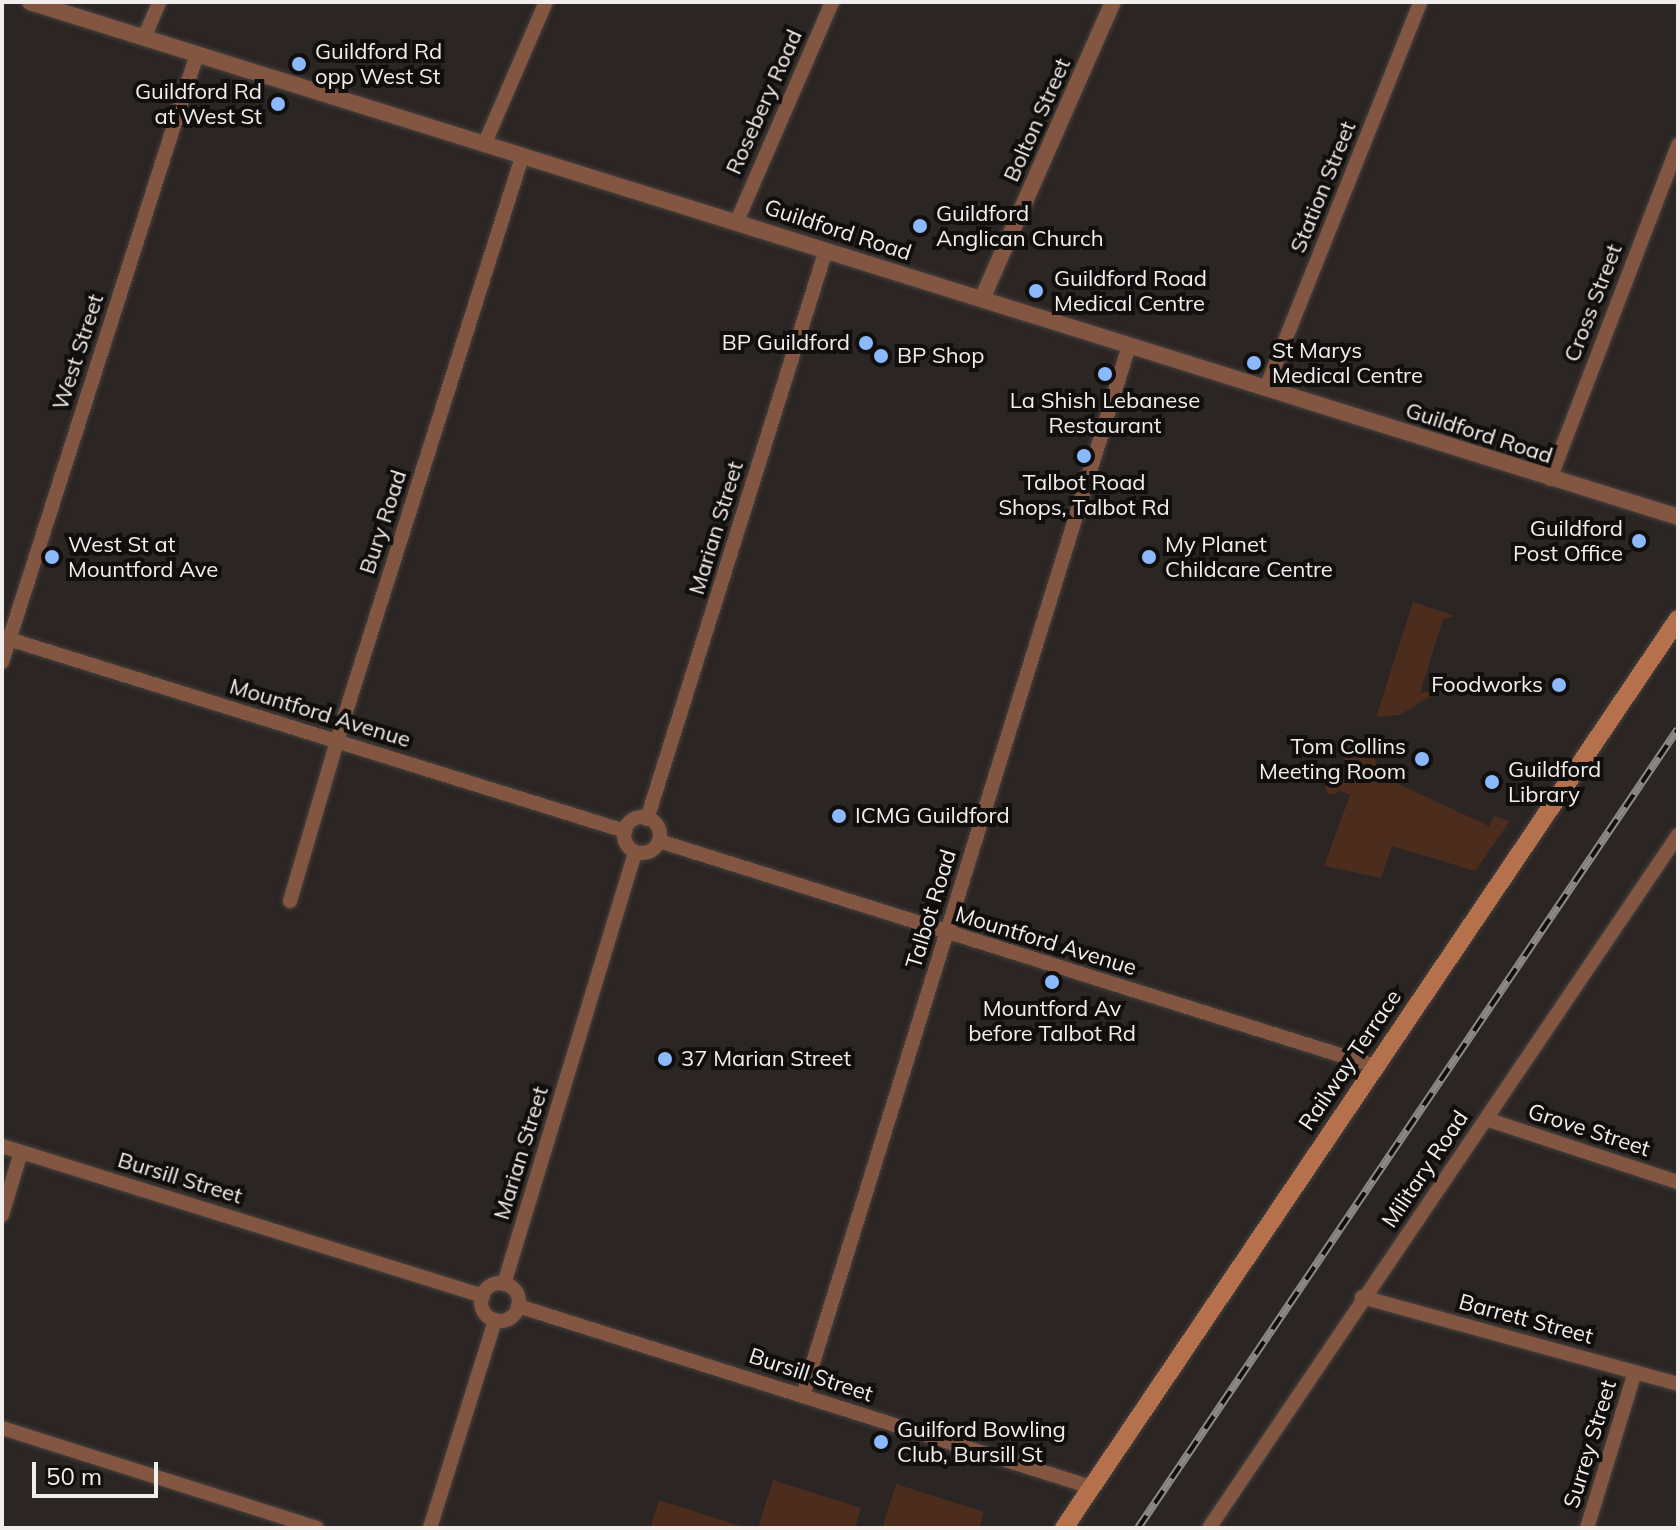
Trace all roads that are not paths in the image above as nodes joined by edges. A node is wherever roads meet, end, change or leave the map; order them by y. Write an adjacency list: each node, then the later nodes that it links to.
1 (30, 2): 7 (street, Guildford Road)
2 (159, 2): 7 (street)
3 (546, 2): 9 (street)
4 (832, 2): 12 (street, Rosebery Road)
5 (1113, 2): 14 (street, Bolton Street)
6 (1420, 2): 16 (street, Station Street)
7 (144, 38): 8 (street, Guildford Road)
8 (197, 54): 9 (street, Guildford Road); 20 (street, West Street)
9 (484, 145): 11 (street, Guildford Road)
10 (1678, 145): 17 (street, Cross Street)
11 (522, 157): 12 (street, Guildford Road); 22 (street, Bury Road)
12 (737, 221): 13 (street, Guildford Road)
13 (826, 250): 14 (street, Guildford Road); 23 (street, Marian Street)
14 (982, 299): 15 (street, Guildford Road)
15 (1129, 346): 16 (street, Guildford Road); 29 (street, Talbot Road)
16 (1266, 388): 17 (street, Guildford Road)
17 (1550, 479): 18 (street, Guildford Road)
18 (1678, 517)
19 (1678, 619): 30 (main road, Railway Terrace)
20 (5, 638): 21 (street, West Street); 22 (street, Mountford Avenue)
21 (2, 662)
22 (337, 741): 24 (street, Mountford Avenue); 28 (street, Bury Road)
23 (647, 819): 24 (street); 26 (street)
24 (625, 831): 27 (street)
25 (1678, 835): 31 (street, Military Road)
26 (659, 841): 27 (street); 29 (street, Mountford Avenue)
27 (635, 852): 36 (street, Marian Street)
28 (290, 901)
29 (946, 933): 30 (street, Mountford Avenue); 43 (street, Talbot Road)
30 (1375, 1066): 45 (main road, Railway Terrace)
31 (1486, 1119): 34 (street, Grove Street); 38 (street, Military Road)
32 (2, 1146): 33 (street, Bursill Street)
33 (21, 1152): 35 (street); 37 (street, Bursill Street)
34 (1678, 1182)
35 (2, 1215)
36 (504, 1284): 37 (street); 39 (street)
37 (483, 1296): 40 (street)
38 (1362, 1297): 41 (street, Barrett Street); 49 (street, Military Road)
39 (518, 1306): 40 (street); 43 (street, Bursill Street)
40 (495, 1320): 47 (street)
41 (1635, 1372): 42 (street, Barrett Street); 50 (street, Surrey Street)
42 (1678, 1384)
43 (803, 1395): 45 (street, Bursill Street)
44 (2, 1428): 46 (street)
45 (1091, 1487): 48 (main road, Railway Terrace)
46 (317, 1528)
47 (430, 1528)
48 (1064, 1528)
49 (1209, 1528)
50 (1587, 1528)

